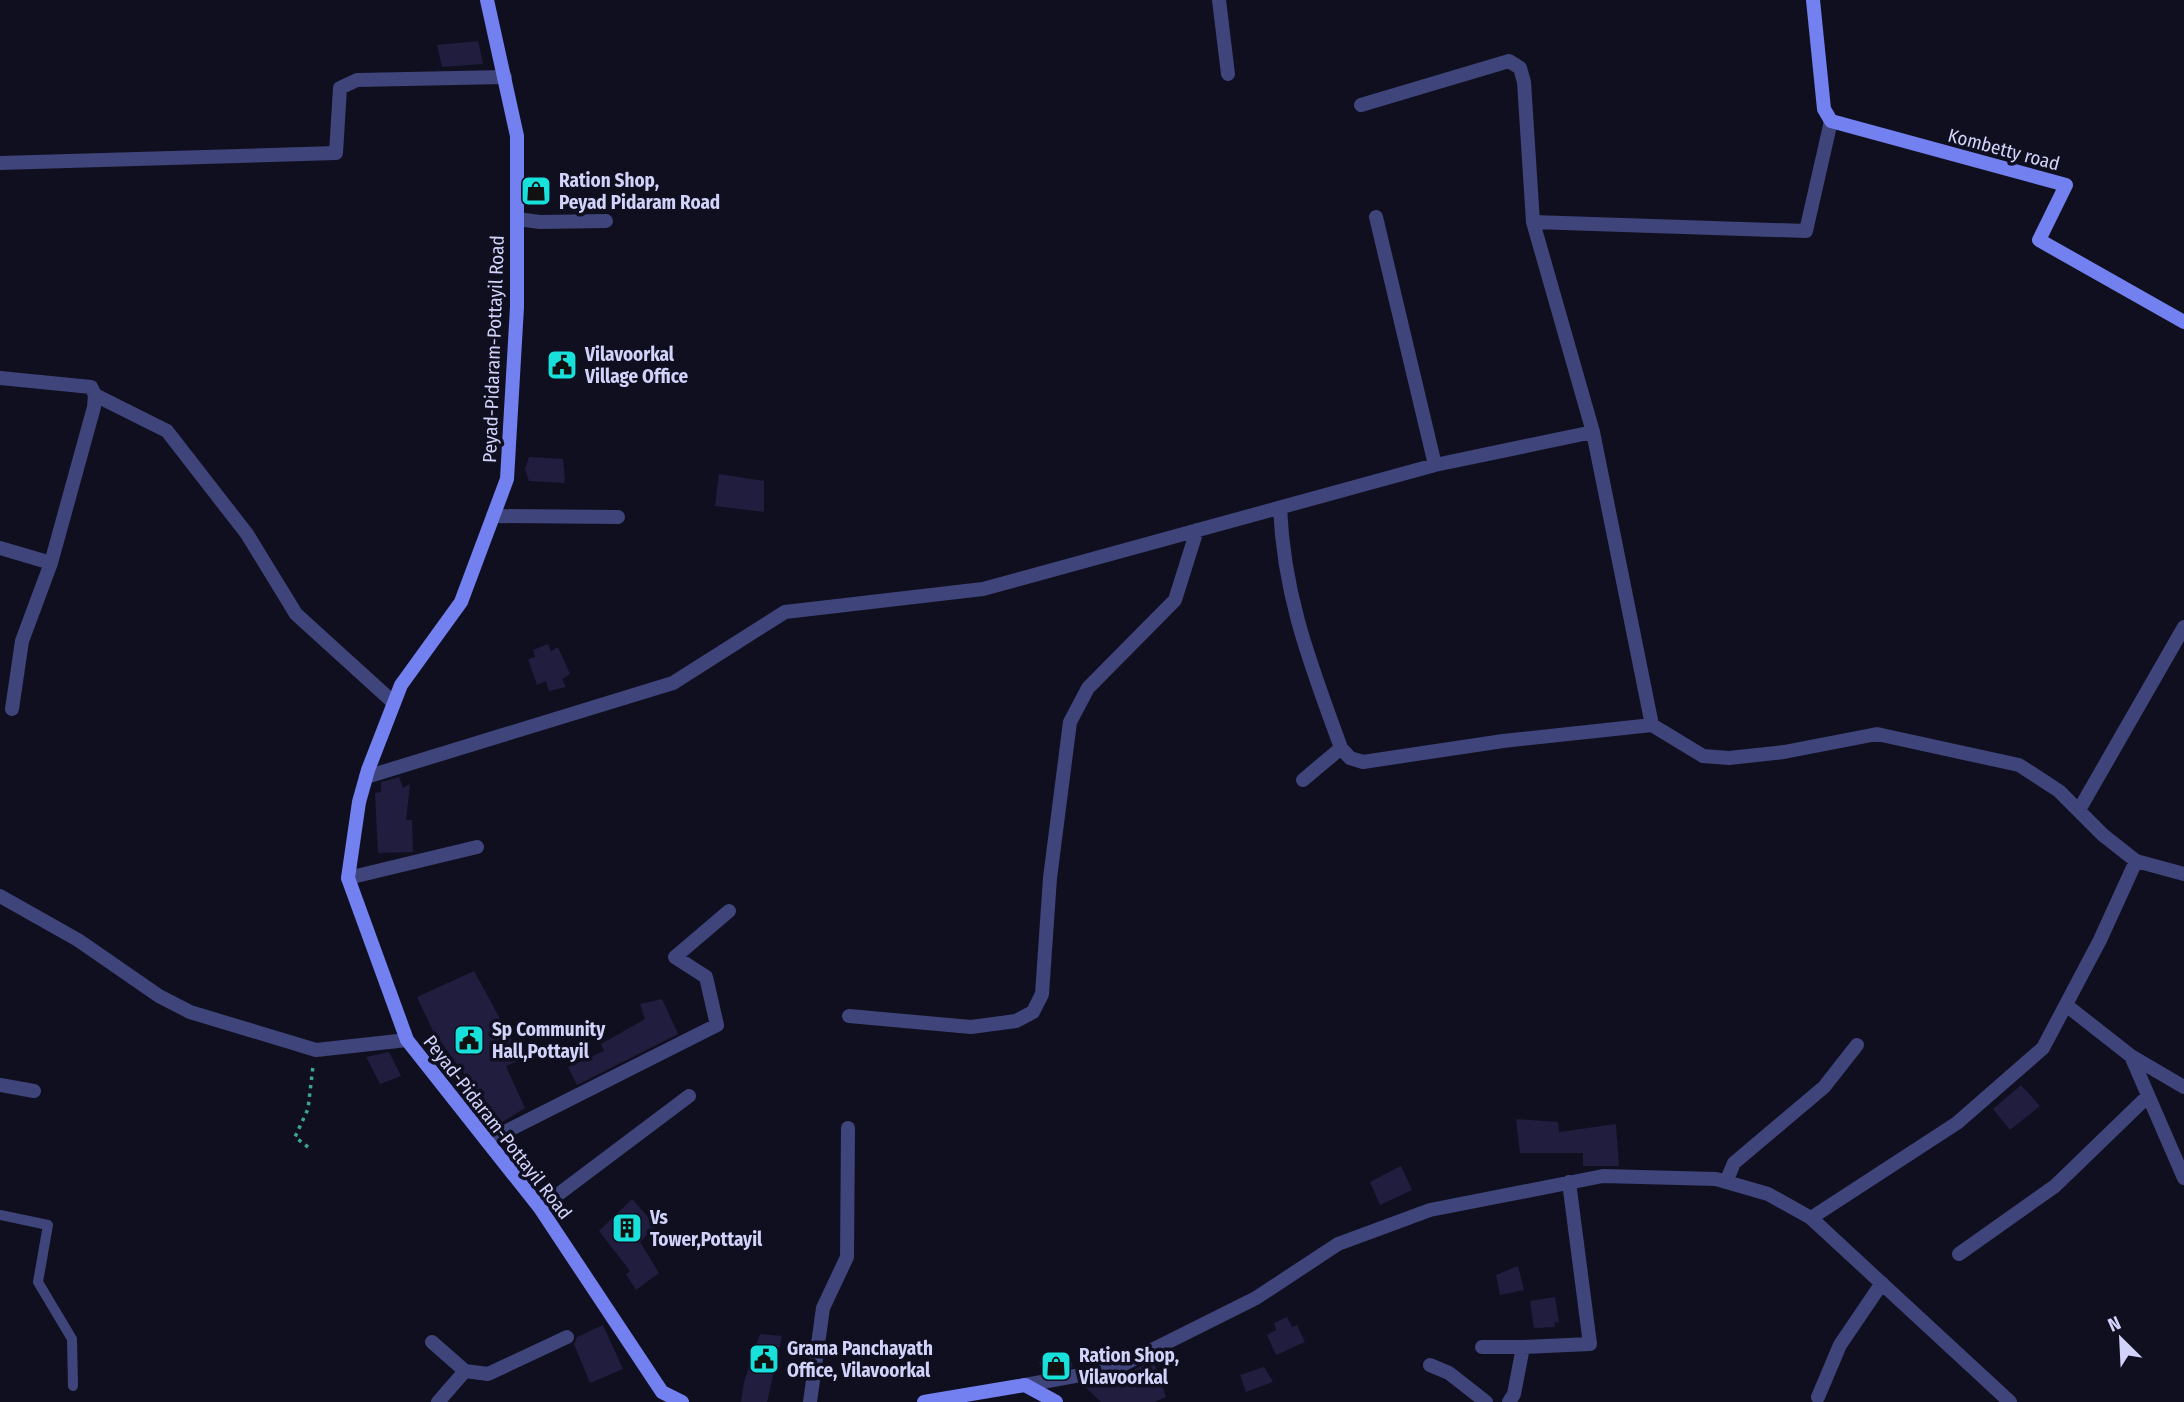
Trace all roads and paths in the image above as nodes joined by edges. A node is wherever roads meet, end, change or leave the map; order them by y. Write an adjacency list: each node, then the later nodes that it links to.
1 (487, 0): 5 (street, Peyad-Pidaram-Pottayil Road)
2 (1219, 0): 4 (street)
3 (1813, 0): 7 (street)
4 (1228, 74)
5 (505, 77): 8 (street); 10 (street, Peyad-Pidaram-Pottayil Road)
6 (1361, 105): 12 (street)
7 (1831, 121): 12 (street); 13 (street, Kombetty road)
8 (0, 163)
9 (1376, 217): 17 (street)
10 (517, 219): 11 (street); 19 (street, Peyad-Pidaram-Pottayil Road)
11 (606, 222)
12 (1533, 222): 16 (street)
13 (2184, 322)
14 (0, 378): 15 (street)
15 (95, 395): 23 (street); 25 (street)
16 (1593, 432): 17 (street); 27 (street)
17 (1435, 465): 18 (street)
18 (1280, 508): 21 (street); 28 (street)
19 (493, 516): 20 (street); 25 (street, Peyad-Pidaram-Pottayil Road)
20 (618, 517)
21 (1197, 530): 29 (street); 39 (street)
22 (0, 548): 23 (street)
23 (51, 563): 26 (street)
24 (2184, 627): 31 (street)
25 (394, 703): 29 (street, Peyad-Pidaram-Pottayil Road)
26 (12, 709)
27 (1652, 725): 28 (street); 31 (street)
28 (1341, 748): 30 (street)
29 (366, 777): 35 (street, Peyad-Pidaram-Pottayil Road)
30 (1303, 780)
31 (2079, 810): 33 (street)
32 (477, 846): 35 (street)
33 (2136, 861): 34 (street); 38 (street)
34 (2184, 874)
35 (348, 878): 40 (street, Peyad-Pidaram-Pottayil Road)
36 (0, 896): 42 (street)
37 (729, 911): 50 (street)
38 (2066, 1005): 43 (street); 57 (street)
39 (849, 1016)
40 (407, 1040): 42 (street); 50 (street, Peyad-Pidaram-Pottayil Road)
41 (1857, 1045): 54 (street)
42 (316, 1050): 51 (path)
43 (2131, 1056): 45 (street); 48 (street)
44 (0, 1084): 46 (street)
45 (2184, 1087)
46 (34, 1091)
47 (689, 1096): 55 (street)
48 (2148, 1096): 52 (street); 58 (street)
49 (848, 1128): 71 (street)
50 (487, 1141): 55 (street, Peyad-Pidaram-Pottayil Road)
51 (308, 1147)
52 (2184, 1178)
53 (1569, 1182): 54 (street); 63 (street); 66 (street)
54 (1726, 1182): 57 (street)
55 (540, 1208): 70 (street, Peyad-Pidaram-Pottayil Road)
56 (0, 1215): 67 (lane)
57 (1811, 1218): 59 (street)
58 (1959, 1254)
59 (1882, 1283): 68 (street); 76 (street)
60 (567, 1336): 65 (street)
61 (432, 1342): 65 (street)
62 (1482, 1347): 63 (street)
63 (1523, 1347): 75 (street)
64 (1430, 1365): 74 (street)
65 (465, 1371): 69 (street)
66 (1026, 1385): 72 (street); 73 (street)
67 (73, 1386)
68 (1818, 1397)
69 (438, 1402)
70 (682, 1402)
71 (810, 1402)
72 (924, 1402)
73 (1056, 1402)
74 (1486, 1402)
75 (1508, 1402)
76 (2010, 1402)

